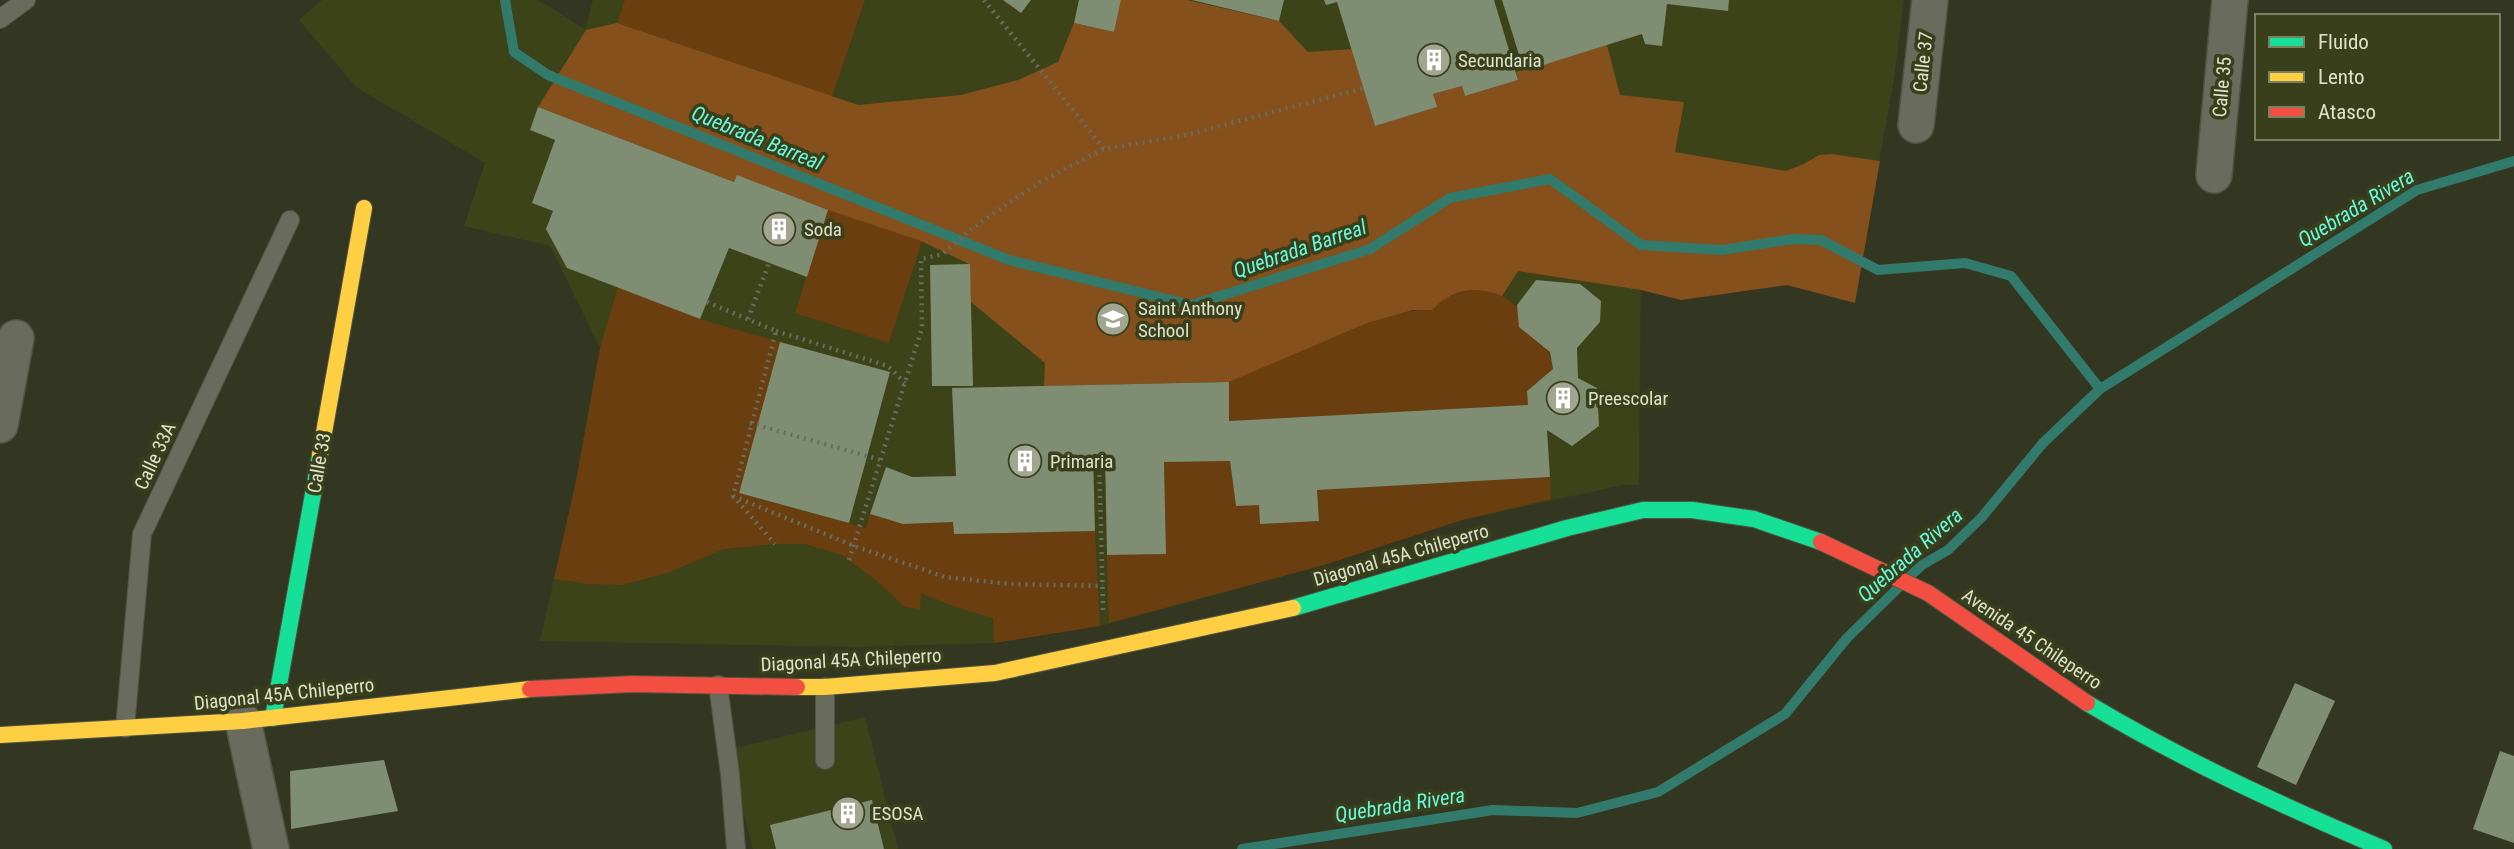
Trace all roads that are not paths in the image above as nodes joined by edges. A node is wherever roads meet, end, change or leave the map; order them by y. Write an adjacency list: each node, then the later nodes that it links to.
1 (26, 0): 4 (lane)
2 (1930, 0): 5 (street, Calle 37)
3 (2230, 0): 6 (street, Calle 35)
4 (0, 19)
5 (1916, 125)
6 (2214, 174)
7 (364, 208): 14 (street, Calle 33)
8 (290, 220): 15 (lane, Calle 33A)
9 (16, 338): 10 (street)
10 (0, 425)
11 (1643, 510): 13 (street, Diagonal 45A Chileperro); 20 (street, Avenida 45 Chileperro)
12 (719, 685): 13 (street, Diagonal 45A Chileperro); 14 (street, Diagonal 45A Chileperro); 19 (lane)
13 (825, 687): 17 (lane)
14 (258, 719): 15 (street, Diagonal 45A Chileperro); 18 (street, Calle 33)
15 (125, 728): 16 (street, Diagonal 45A Chileperro)
16 (0, 735)
17 (825, 760)
18 (271, 849)
19 (736, 849)
20 (2384, 849)

